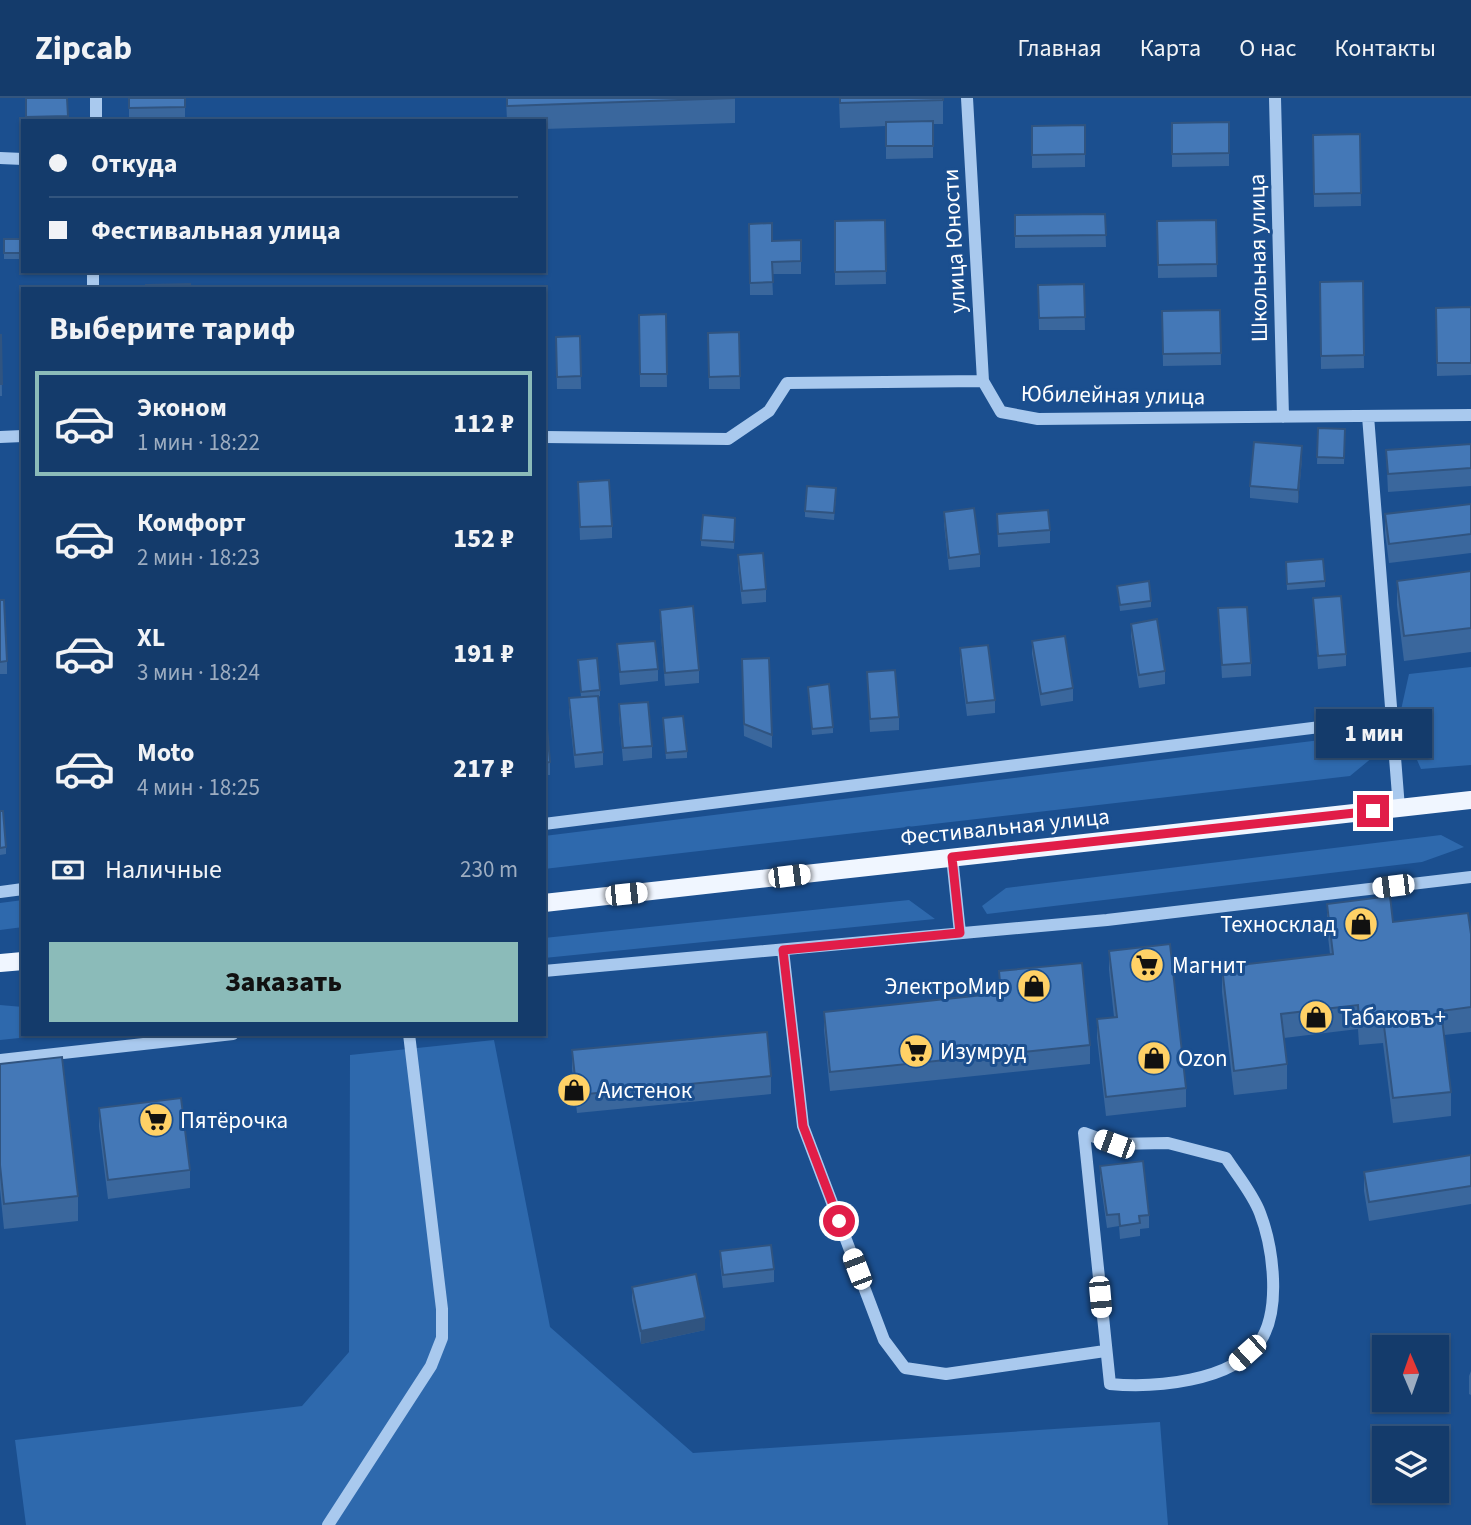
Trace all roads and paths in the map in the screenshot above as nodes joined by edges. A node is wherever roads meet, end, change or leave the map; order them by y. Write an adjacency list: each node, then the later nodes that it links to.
1 (96, 98): 4 (street)
2 (967, 98): 7 (street, улица Юности)
3 (1275, 98): 10 (street, Школьная улица)
4 (96, 119)
5 (0, 158): 6 (street)
6 (21, 159)
7 (983, 381): 10 (street, Юбилейная улица); 13 (street)
8 (1471, 415): 9 (street, Юбилейная улица)
9 (1368, 416): 10 (street, Юбилейная улица); 14 (street)
10 (1283, 417)
11 (21, 436): 12 (street)
12 (0, 437)
13 (546, 437)
14 (1392, 718): 16 (street); 17 (street)
15 (1471, 800): 16 (main road, Фестивальная улица)
16 (1399, 808): 18 (main road, Фестивальная улица)
17 (546, 824)
18 (952, 857): 22 (main road, Фестивальная улица); 23 (street)
19 (1471, 877): 23 (street)
20 (21, 889): 21 (street)
21 (0, 892)
22 (546, 903)
23 (960, 933): 24 (street)
24 (783, 950): 27 (street); 31 (street)
25 (21, 961): 26 (main road)
26 (0, 963)
27 (546, 971)
28 (215, 1036): 30 (street)
29 (409, 1036): 32 (street)
30 (0, 1060)
31 (1105, 1352): 31 (street)
32 (328, 1525)

